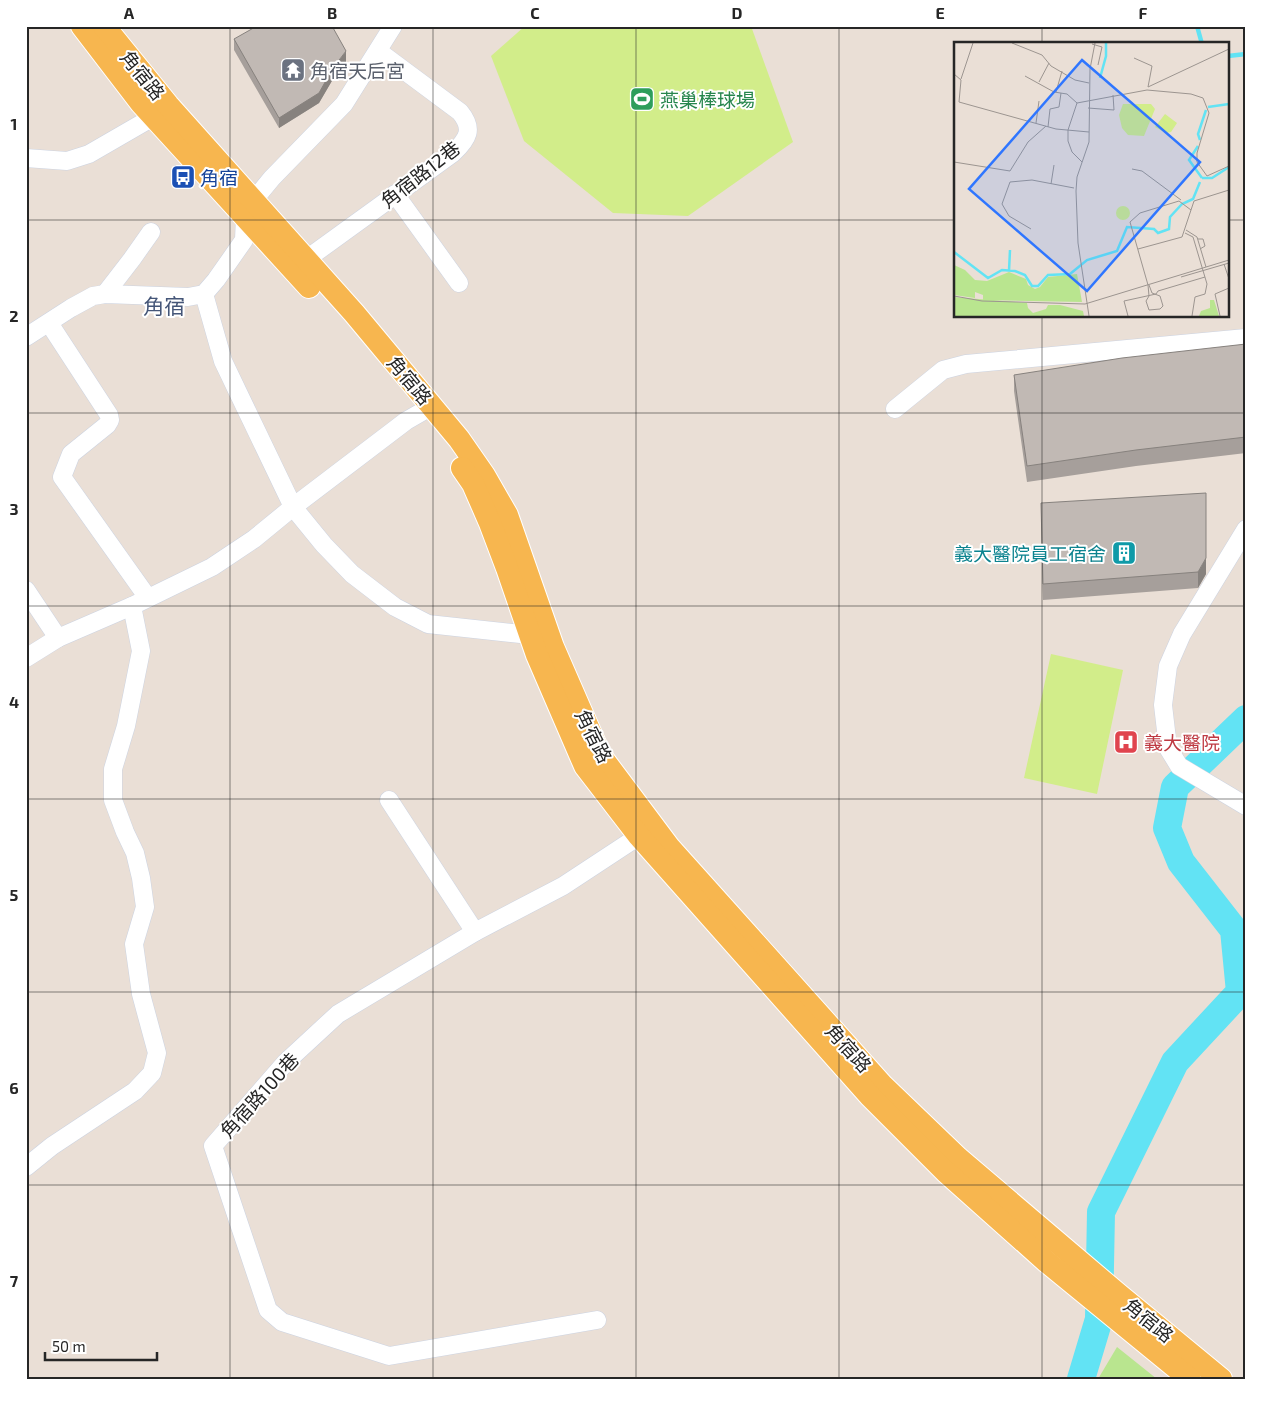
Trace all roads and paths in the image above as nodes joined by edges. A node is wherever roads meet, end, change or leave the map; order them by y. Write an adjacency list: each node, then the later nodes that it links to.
1 (82, 26): 5 (main road, 角宿路)
2 (104, 26): 5 (main road, 角宿路)
3 (393, 26): 4 (street)
4 (378, 52): 7 (street, 角宿路12巷); 8 (street)
5 (160, 111): 6 (street); 8 (main road, 角宿路)
6 (26, 158)
7 (395, 194): 10 (street, 角宿路12巷); 11 (street)
8 (249, 209): 10 (main road, 角宿路); 13 (street)
9 (150, 232): 12 (street)
10 (299, 264): 18 (main road, 角宿路)
11 (459, 283)
12 (105, 294): 13 (street); 14 (street)
13 (204, 294): 19 (street)
14 (49, 323): 15 (street); 22 (street)
15 (26, 337)
16 (1246, 338): 17 (street)
17 (895, 409)
18 (426, 410): 19 (street); 23 (main road, 角宿路)
19 (292, 507): 22 (street); 23 (street)
20 (1246, 530): 27 (street)
21 (26, 590): 24 (street)
22 (140, 602): 24 (street); 30 (street)
23 (539, 633): 28 (main road, 角宿路); 31 (main road, 角宿路)
24 (58, 638): 25 (street)
25 (26, 658)
26 (389, 800): 29 (street)
27 (1246, 806)
28 (639, 836): 29 (street, 角宿路100巷); 31 (main road, 角宿路)
29 (475, 932): 32 (street, 角宿路100巷)
30 (26, 1167)
31 (1063, 1261): 33 (main road, 角宿路); 34 (main road, 角宿路)
32 (597, 1320)
33 (1190, 1379)
34 (1221, 1379)

